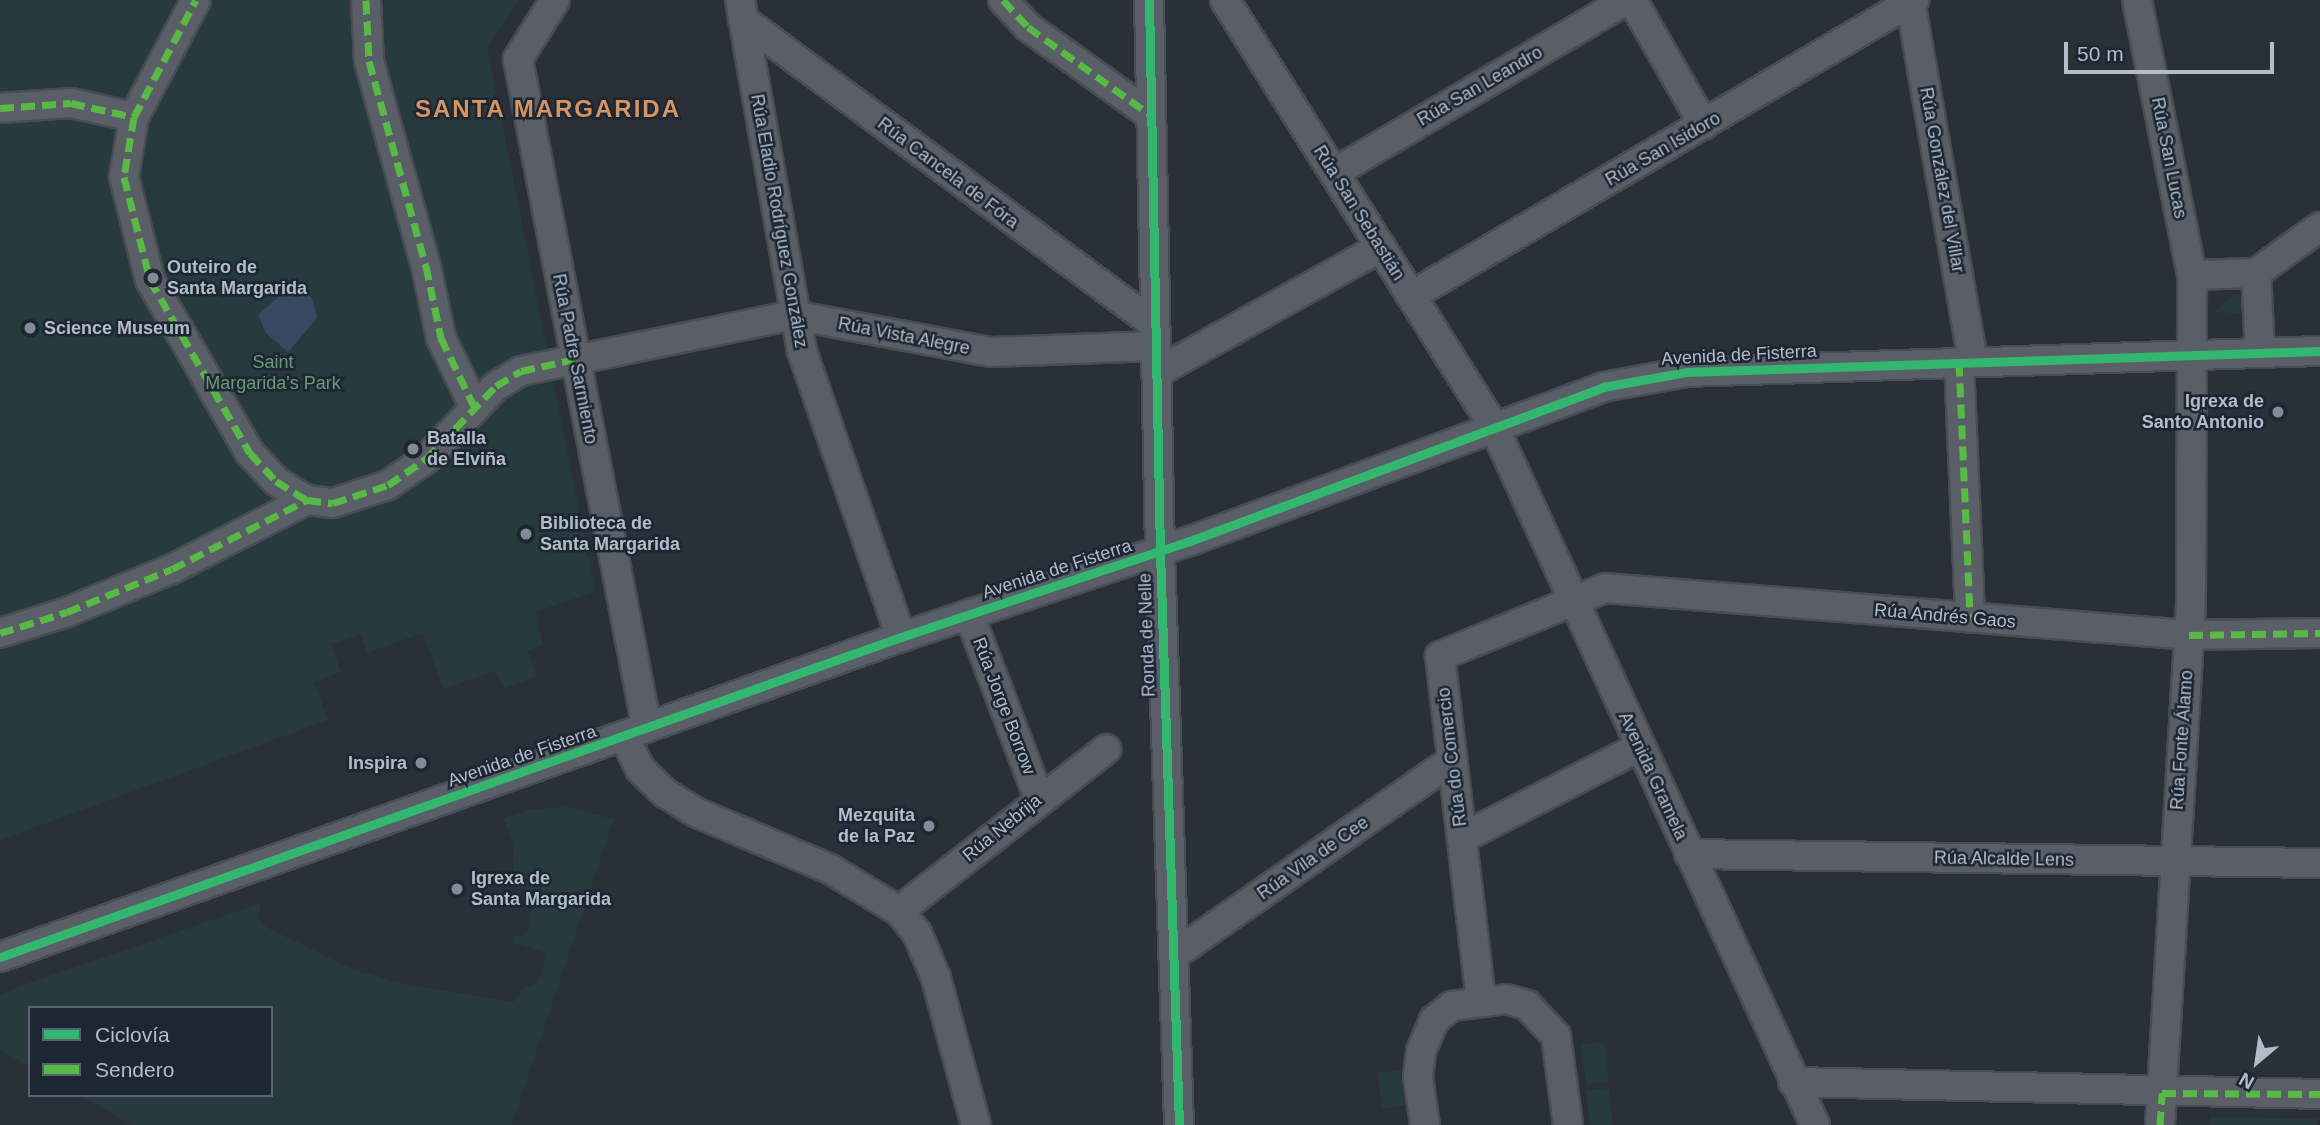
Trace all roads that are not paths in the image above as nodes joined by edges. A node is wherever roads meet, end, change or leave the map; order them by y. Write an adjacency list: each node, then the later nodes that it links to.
1 (196, 0): 13 (street)
2 (366, 0): 28 (street)
3 (555, 0): 26 (street, Rúa Padre Sarmiento)
4 (1003, 0): 12 (street)
5 (1225, 0): 15 (street, Rúa San Sebastián)
6 (1630, 0): 14 (street); 15 (street, Rúa San Leandro)
7 (2137, 0): 19 (street, Rúa San Lucas)
8 (1912, 1): 14 (street, Rúa San Isidoro); 27 (street, Rúa González del Villar)
9 (1145, 6): 12 (street, Ronda de Nelle)
10 (741, 10): 21 (street, Rúa Eladio Rodríguez González); 22 (street, Rúa Cancela de Fóra)
11 (0, 108): 13 (street)
12 (1149, 114): 22 (street, Ronda de Nelle)
13 (134, 117): 30 (street)
14 (1704, 125): 20 (street, Rúa San Isidoro)
15 (1334, 173): 17 (street, Rúa San Sebastián)
16 (2320, 227): 18 (street)
17 (1381, 247): 20 (street, Rúa San Sebastián); 22 (street)
18 (2256, 273): 19 (street); 24 (street)
19 (2192, 275): 25 (street, Rúa San Lucas)
20 (1411, 296): 29 (street, Rúa San Sebastián)
21 (793, 315): 22 (street, Rúa Vista Alegre); 26 (street, Rúa Vista Alegre); 38 (street, Rúa Eladio Rodríguez González)
22 (1155, 348): 31 (street, Ronda de Nelle)
23 (2320, 351): 24 (street, Avenida de Fisterra)
24 (2260, 353): 25 (street, Avenida de Fisterra)
25 (2193, 355): 27 (street, Avenida de Fisterra); 37 (street, Rúa Fonte Álamo)
26 (575, 359): 28 (street, Rúa Vista Alegre); 39 (street, Rúa Padre Sarmiento)
27 (1966, 361): 29 (street, Avenida de Fisterra); 34 (street, Rúa González del Villar)
28 (475, 408): 30 (street, Rúa Vista Alegre)
29 (1494, 427): 31 (street, Avenida de Fisterra); 32 (street, Avenida Gramela)
30 (307, 500): 35 (street)
31 (1160, 552): 33 (street, Avenida de Fisterra); 49 (street, Ronda de Nelle)
32 (1572, 600): 34 (street, Rúa Andrés Gaos); 40 (street, Avenida Gramela); 42 (street, Rúa do Comercio)
33 (969, 614): 38 (street, Avenida de Fisterra); 43 (street, Rúa Jorge Borrow)
34 (1969, 618): 37 (street, Rúa Andrés Gaos)
35 (0, 633)
36 (2320, 633): 37 (street, Rúa Andrés Gaos)
37 (2189, 635): 46 (street, Rúa Fonte Álamo)
38 (901, 637): 39 (street, Avenida de Fisterra)
39 (636, 732): 48 (street, Rúa Padre Sarmiento); 50 (street, Avenida de Fisterra)
40 (1640, 747): 44 (street); 45 (street, Avenida Gramela)
41 (1106, 749): 43 (street, Rúa Nebrija)
42 (1453, 760): 44 (street, Rúa do Comercio); 49 (street, Rúa Vila de Cee)
43 (1039, 798): 48 (street, Rúa Nebrija)
44 (1462, 838): 51 (street, Rúa do Comercio)
45 (1689, 854): 46 (street, Rúa Alcalde Lens); 52 (street, Avenida Gramela)
46 (2173, 862): 47 (street, Rúa Alcalde Lens); 53 (street, Rúa Fonte Álamo)
47 (2320, 863)
48 (899, 911): 55 (street)
49 (1174, 955): 56 (street, Ronda de Nelle)
50 (0, 957)
51 (1481, 1000): 57 (street); 58 (street)
52 (1793, 1082): 53 (street); 59 (street, Avenida Gramela)
53 (2162, 1093): 54 (street); 60 (street, Rúa Fonte Álamo)
54 (2320, 1094)
55 (976, 1125)
56 (1179, 1125)
57 (1425, 1125)
58 (1568, 1125)
59 (1815, 1125)
60 (2160, 1125)

